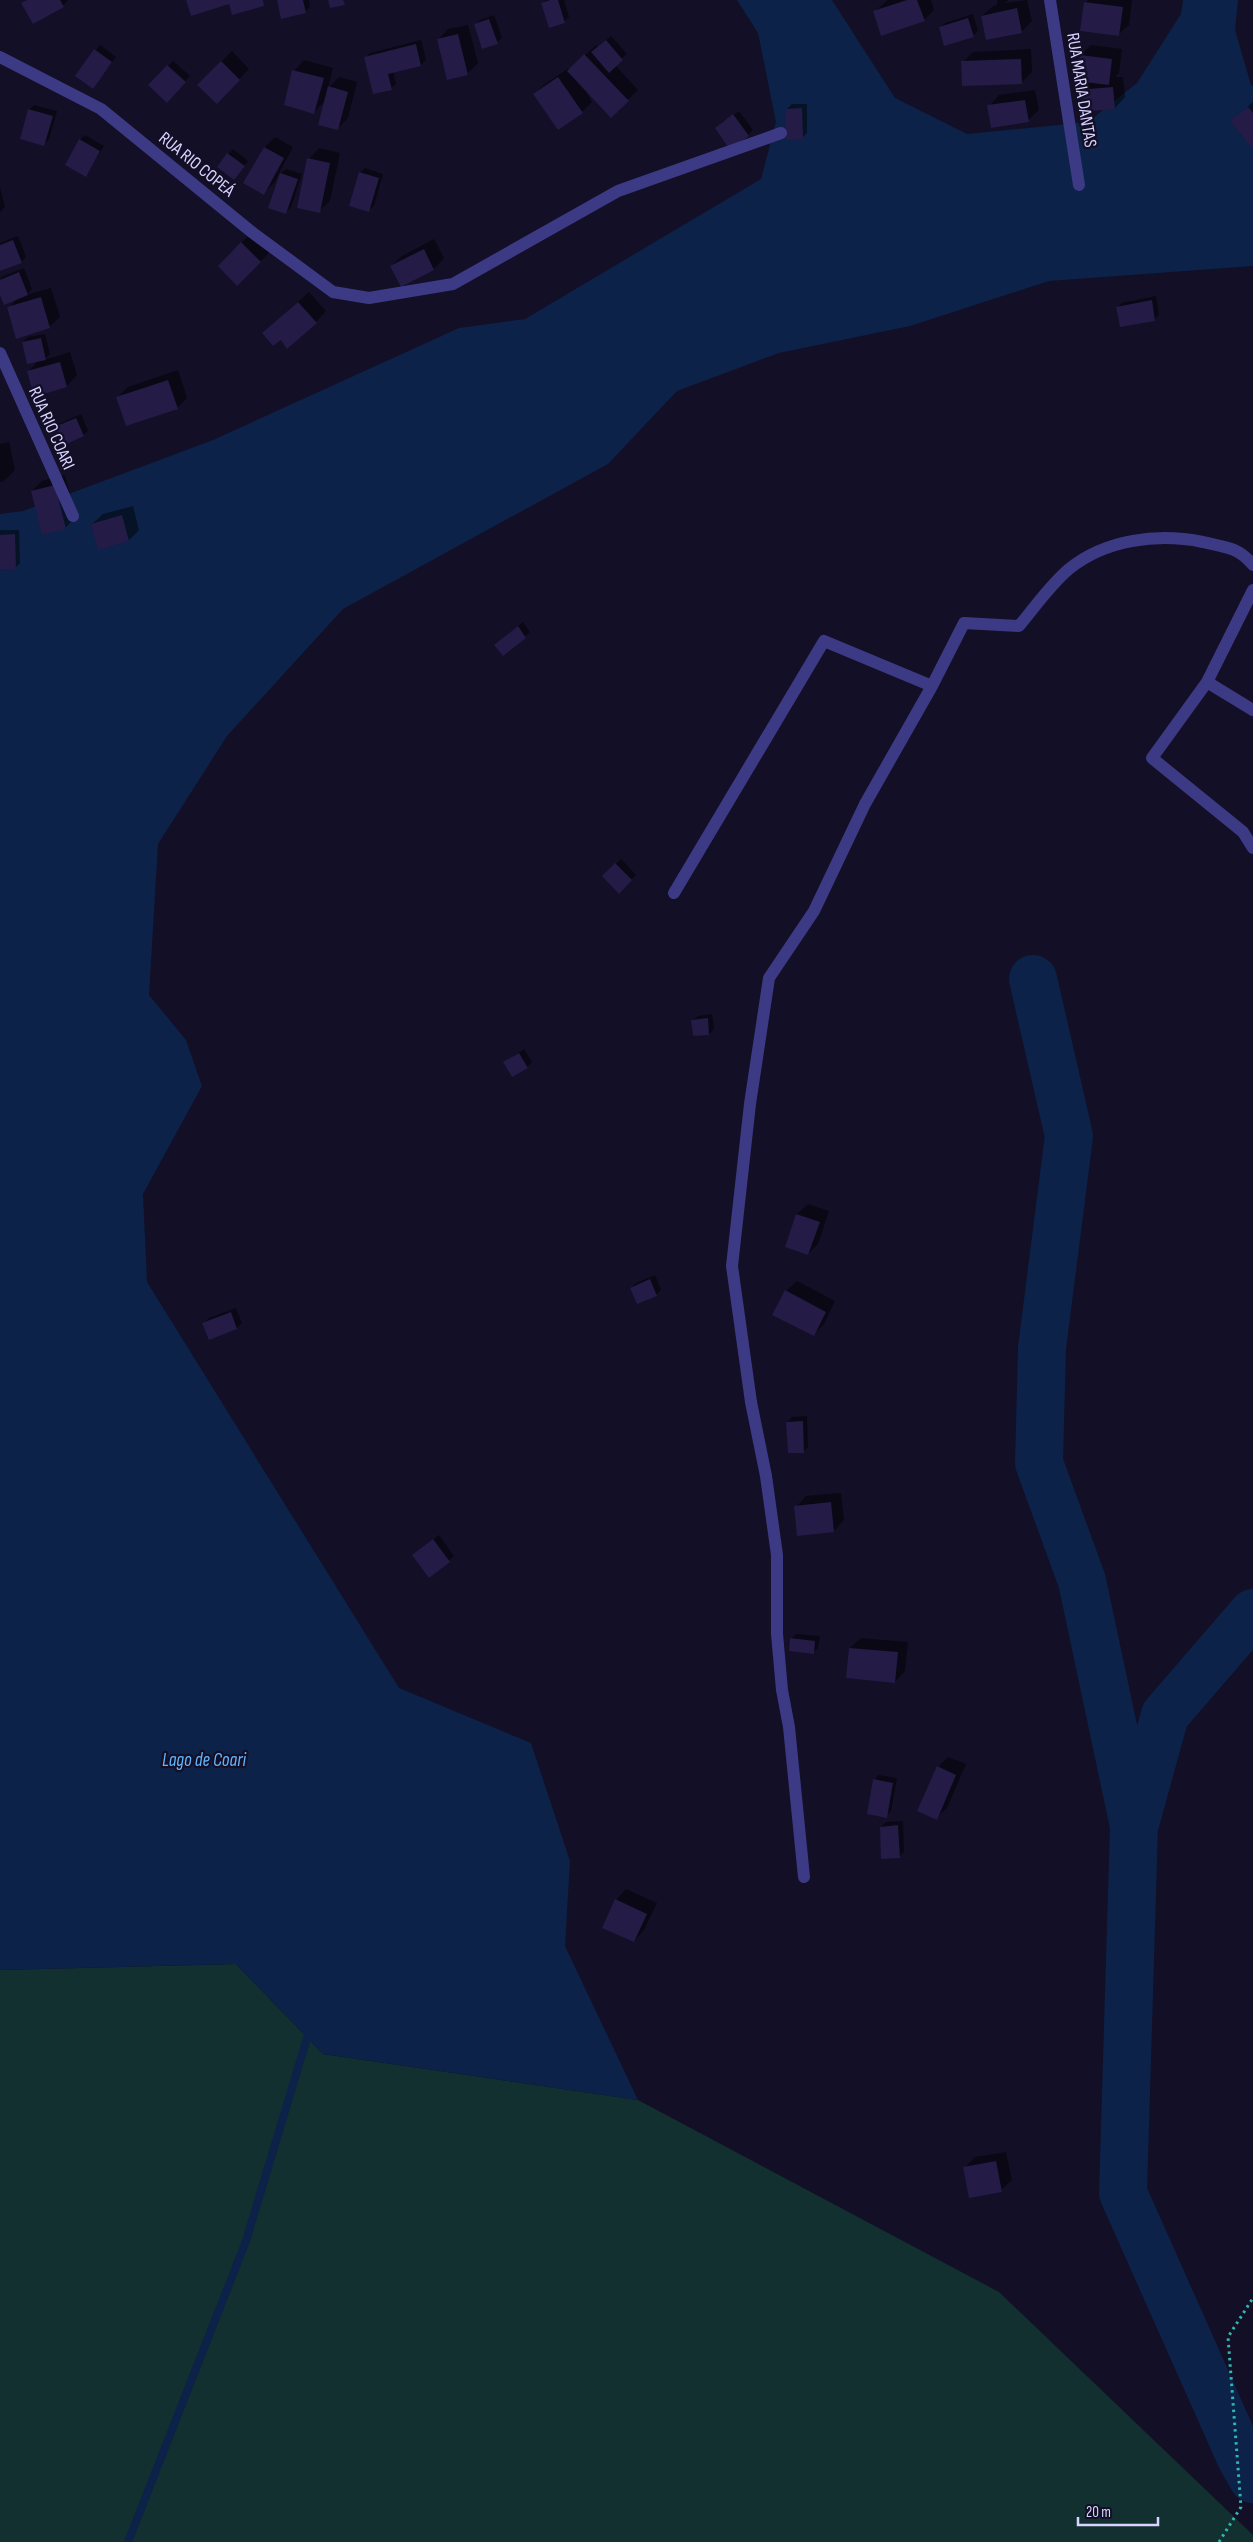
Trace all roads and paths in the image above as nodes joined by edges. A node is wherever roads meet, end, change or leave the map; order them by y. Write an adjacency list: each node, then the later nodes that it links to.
1 (1050, 0): 4 (street, RUA MARIA DANTAS)
2 (0, 57): 3 (street, RUA RIO COPEÁ)
3 (782, 133)
4 (1079, 185)
5 (0, 353): 6 (street, RUA RIO COARI)
6 (73, 516)
7 (1253, 565): 10 (street)
8 (1253, 590): 9 (street)
9 (1206, 682): 11 (street); 12 (street)
10 (932, 686): 13 (street); 14 (street)
11 (1253, 710)
12 (1253, 848)
13 (674, 893)
14 (804, 1877)
15 (1253, 2298): 16 (path)
16 (1218, 2542)

